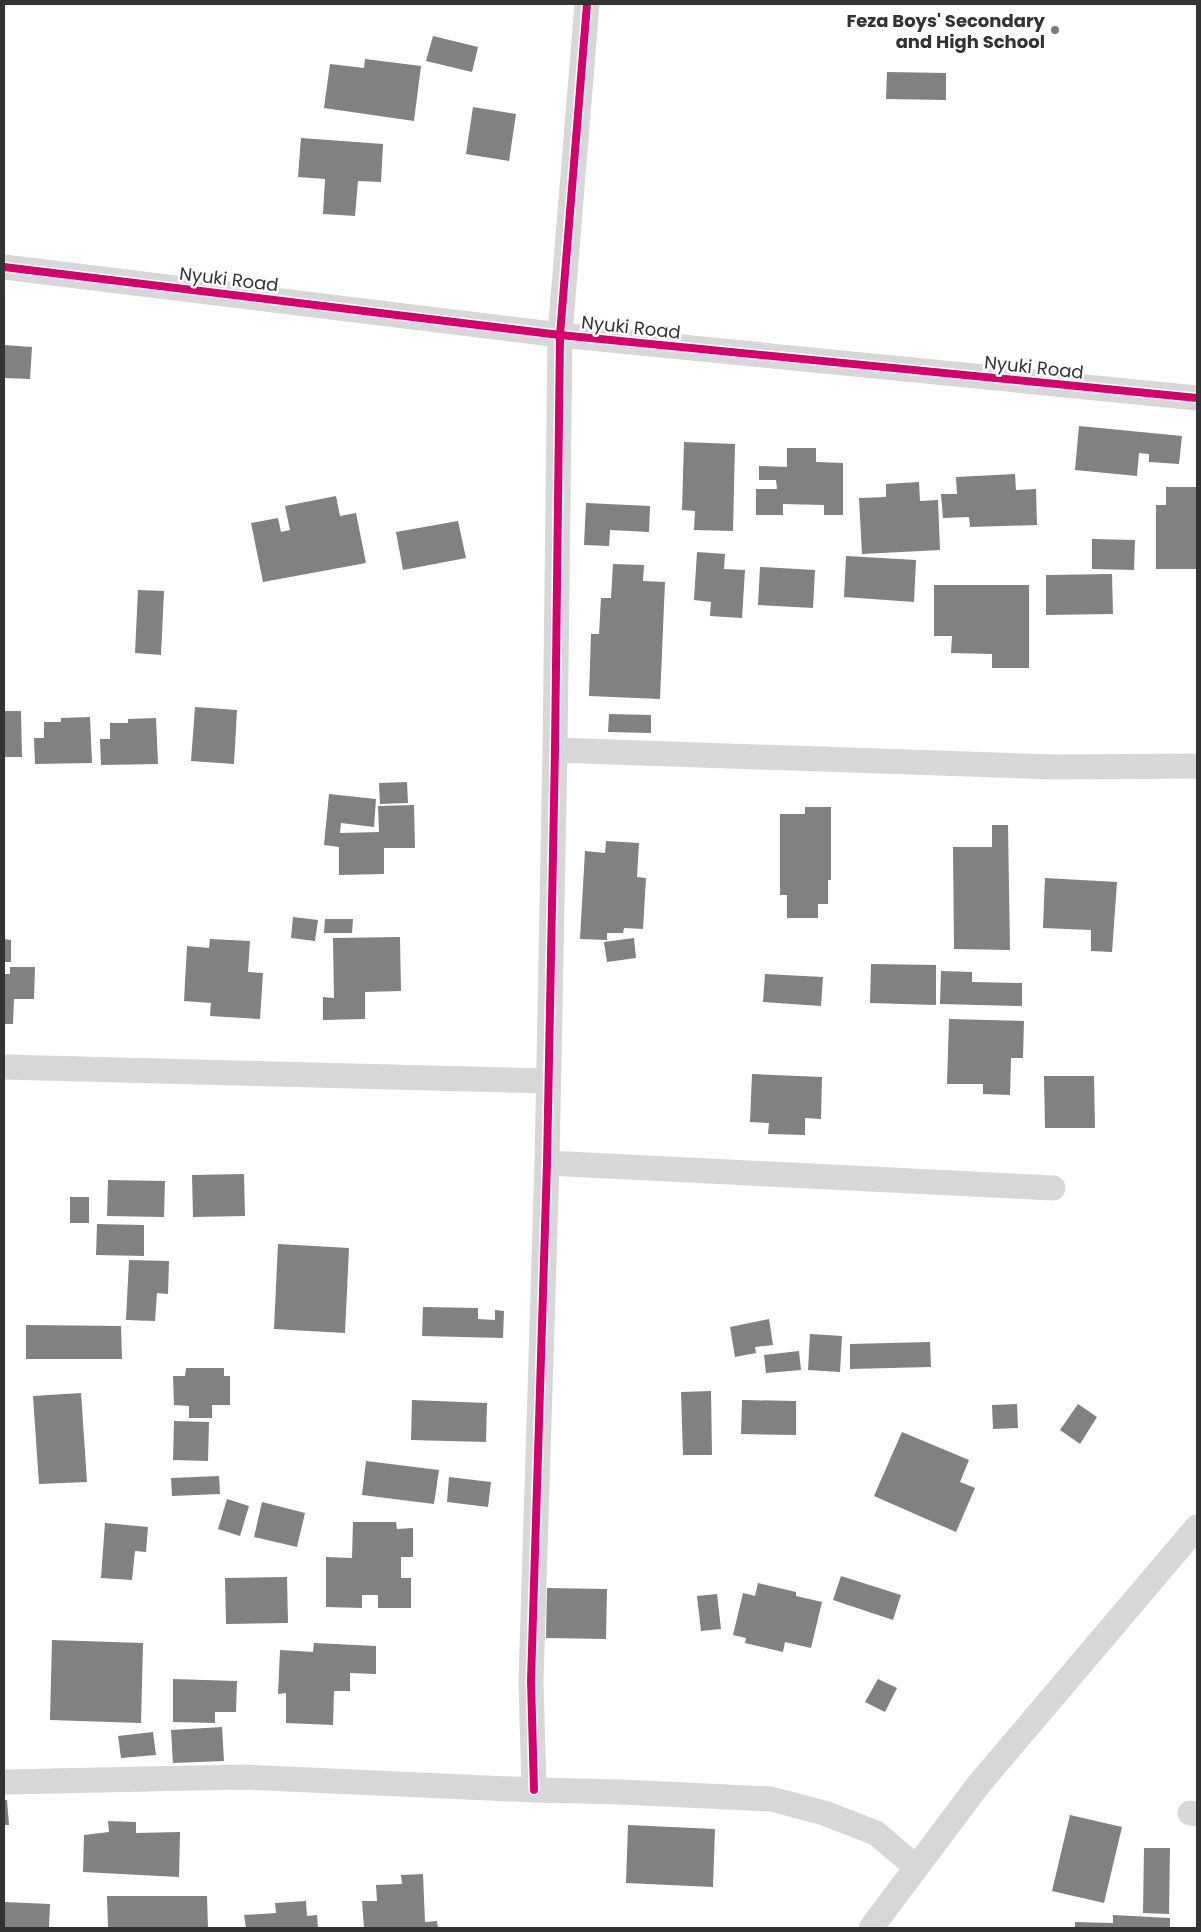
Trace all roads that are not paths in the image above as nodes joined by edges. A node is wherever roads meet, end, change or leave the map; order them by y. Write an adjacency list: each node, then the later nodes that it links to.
1 (587, 4): 3 (street)
2 (4, 267): 3 (street, Nyuki Road)
3 (560, 336): 4 (street, Nyuki Road); 5 (street)
4 (1197, 398)
5 (555, 750): 6 (street); 8 (street)
6 (1197, 766)
7 (4, 1067): 8 (street)
8 (548, 1081): 9 (street)
9 (547, 1163): 10 (street); 13 (street)
10 (1053, 1188)
11 (1197, 1527): 14 (street)
12 (4, 1782): 13 (street)
13 (534, 1790): 14 (street)
14 (916, 1867): 15 (street)
15 (871, 1928)

